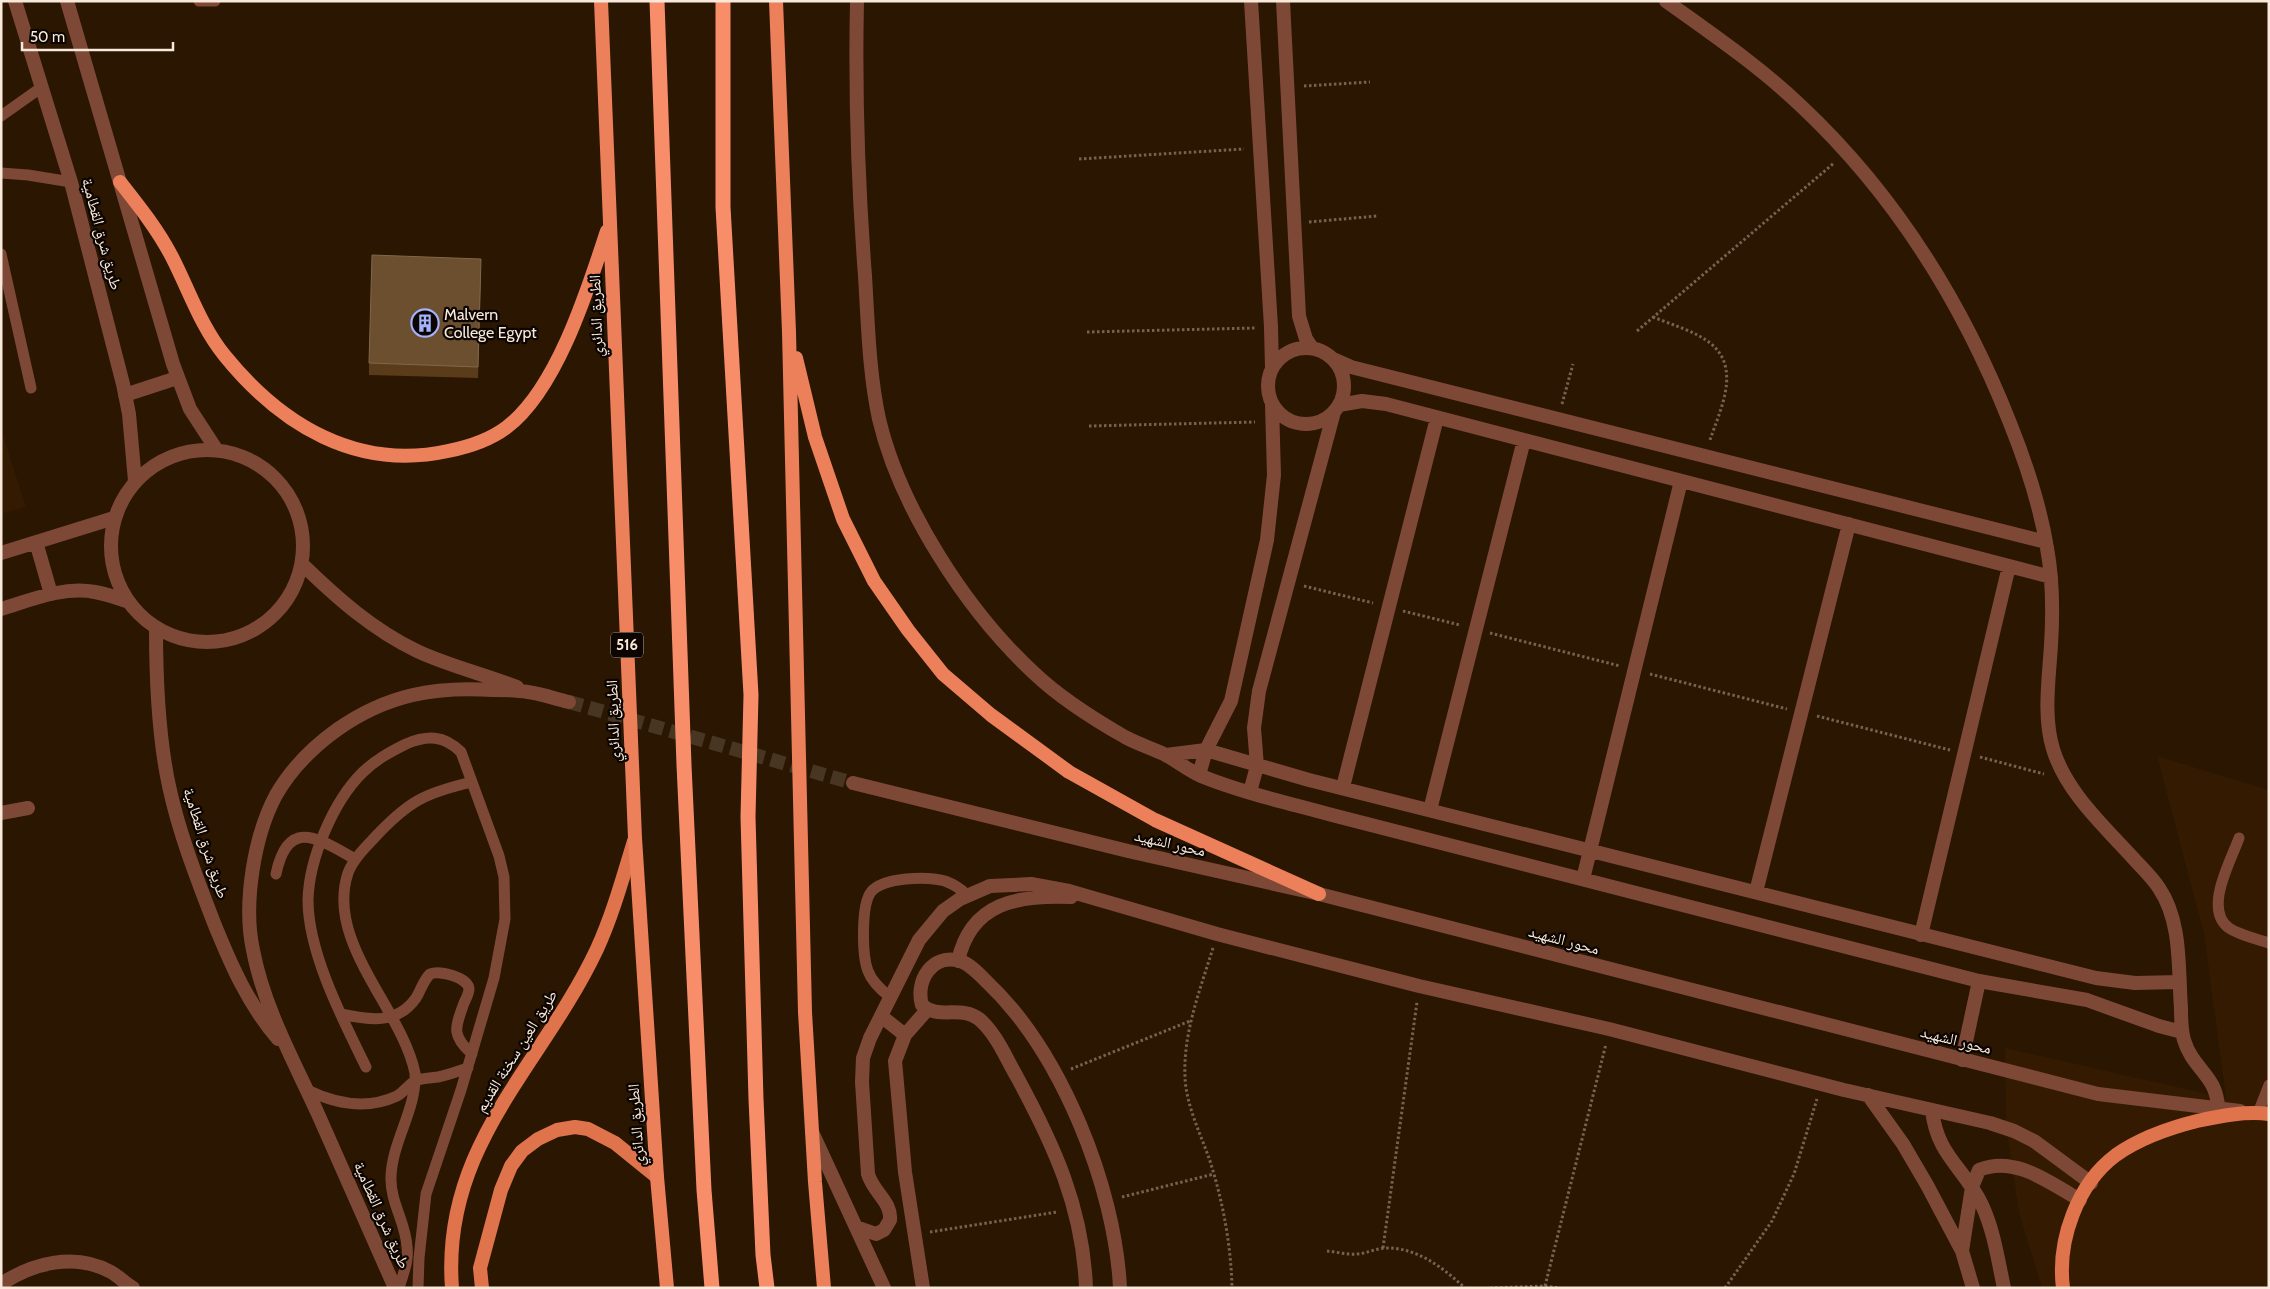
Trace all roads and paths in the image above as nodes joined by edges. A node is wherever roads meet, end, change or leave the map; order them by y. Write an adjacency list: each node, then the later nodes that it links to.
1 (15, 1): 15 (street, طريق شرق القطامية)
2 (67, 1): 22 (street, طريق شرق القطامية)
3 (199, 1): 4 (lane)
4 (215, 1)
5 (601, 1): 24 (highway, الطريق الدائري / 516)
6 (657, 1): 145 (highway)
7 (723, 1): 146 (highway)
8 (776, 1): 30 (highway)
9 (857, 1): 71 (street)
10 (1251, 1): 17 (street)
11 (1282, 1): 14 (street)
12 (1666, 1): 18 (street)
13 (1370, 82): 14 (path)
14 (1286, 87): 25 (street)
15 (42, 88): 16 (lane); 21 (street, طريق شرق القطامية)
16 (1, 116)
17 (1260, 148): 19 (path); 28 (street)
18 (1846, 152): 27 (path); 53 (street)
19 (1079, 159)
20 (1, 174): 21 (lane)
21 (71, 182): 38 (street, طريق شرق القطامية)
22 (120, 182): 24 (highway); 36 (street, طريق شرق القطامية)
23 (1378, 216): 25 (path)
24 (610, 223): 82 (highway, الطريق الدائري / 516)
25 (1294, 224): 32 (street)
26 (1, 254): 37 (lane)
27 (1653, 318): 29 (path); 47 (path)
28 (1271, 327): 31 (path); 35 (street)
29 (1637, 331)
30 (789, 332): 90 (highway); 123 (highway)
31 (1087, 332)
32 (1312, 348): 33 (street); 35 (street)
33 (1333, 360): 40 (street); 42 (street)
34 (1573, 364): 42 (path)
35 (1272, 369): 39 (street)
36 (178, 378): 38 (street); 46 (street, طريق شرق القطامية)
37 (31, 388)
38 (125, 395): 48 (street, طريق شرق القطامية)
39 (1272, 404): 40 (street); 43 (street)
40 (1336, 408): 41 (street); 58 (street)
41 (1437, 418): 45 (street); 61 (street)
42 (1558, 418): 47 (street)
43 (1273, 422): 44 (path); 69 (street)
44 (1089, 426)
45 (1524, 440): 49 (street); 64 (street)
46 (216, 449): 48 (street); 55 (street)
47 (1705, 455): 53 (street)
48 (135, 481): 50 (street)
49 (1681, 481): 51 (street); 65 (street)
50 (114, 518): 52 (street); 60 (street)
51 (1849, 524): 56 (street); 68 (street)
52 (36, 542): 54 (street); 59 (street)
53 (2046, 542): 57 (street)
54 (1, 553)
55 (302, 564): 63 (street); 66 (street)
56 (2009, 566): 57 (street); 70 (street)
57 (2051, 576): 74 (street)
58 (1288, 582): 61 (path); 72 (street)
59 (51, 594): 60 (street); 62 (street)
60 (129, 602): 63 (street)
61 (1388, 607): 64 (path); 77 (street)
62 (1, 609)
63 (156, 628): 109 (street, طريق شرق القطامية)
64 (1476, 630): 65 (path); 80 (street)
65 (1635, 670): 68 (path); 85 (street)
66 (527, 692): 67 (street, طريق شرق القطامية); 109 (street, طريق شرق القطامية)
67 (569, 702)
68 (1801, 712): 70 (path); 89 (street)
69 (1206, 750): 71 (street); 72 (street); 73 (street)
70 (1964, 753): 74 (path); 94 (street)
71 (1166, 755): 73 (street)
72 (1257, 766): 77 (street); 78 (street)
73 (1199, 775): 78 (street)
74 (2066, 779): 98 (street)
75 (472, 782): 84 (lane); 86 (lane); 110 (lane)
76 (853, 783): 90 (street, محور الشهيد)
77 (1342, 787): 80 (street)
78 (1250, 792): 88 (street)
79 (28, 808): 81 (street)
80 (1430, 810): 85 (street)
81 (1, 813)
82 (635, 838): 125 (highway, الطريق الدائري / 516); 142 (main road, طريق العين سخنة القديم)
83 (2239, 838): 95 (lane)
84 (322, 841): 86 (lane); 87 (lane); 102 (lane)
85 (1590, 851): 88 (street); 89 (street)
86 (355, 859): 103 (lane)
87 (276, 874)
88 (1583, 880): 97 (street)
89 (1756, 892): 94 (street)
90 (1319, 894): 111 (street, محور الشهيد)
91 (967, 896): 92 (street); 100 (street); 100 (lane)
92 (1086, 897): 93 (street); 96 (street)
93 (1217, 934): 99 (street); 105 (path)
94 (1921, 935): 98 (street)
95 (2269, 943)
96 (958, 961): 101 (street); 114 (street)
97 (1980, 981): 107 (street); 111 (street)
98 (2179, 982): 107 (street)
99 (1419, 986): 106 (street); 133 (path)
100 (890, 997): 104 (street)
101 (928, 1010): 108 (street); 130 (street)
102 (341, 1014): 103 (lane); 112 (lane)
103 (393, 1016): 110 (lane); 115 (lane)
104 (881, 1016): 108 (street); 131 (street)
105 (1191, 1021): 114 (path); 124 (path)
106 (1609, 1029): 116 (street); 137 (path)
107 (2182, 1032): 120 (street)
108 (905, 1035): 132 (street)
109 (287, 1048): 118 (street, طريق شرق القطامية)
110 (472, 1054): 113 (lane)
111 (1962, 1060): 120 (street, محور الشهيد)
112 (366, 1067)
113 (468, 1068): 115 (lane); 141 (lane)
114 (1056, 1075): 128 (street)
115 (416, 1080): 118 (lane); 140 (lane)
116 (1821, 1084): 119 (street); 156 (path)
117 (2269, 1085): 122 (lane)
118 (307, 1090): 140 (street, طريق شرق القطامية)
119 (1868, 1096): 121 (street); 135 (street)
120 (2218, 1108): 122 (street, محور الشهيد)
121 (1932, 1110): 126 (street); 127 (street)
122 (2263, 1114): 126 (main road)
123 (812, 1131): 131 (street); 147 (highway)
124 (1214, 1174): 128 (path); 152 (path)
125 (657, 1177): 143 (main road); 144 (highway, الطريق الدائري / 516)
126 (2091, 1183): 129 (main road)
127 (1972, 1187): 129 (street); 135 (street); 158 (street)
128 (1107, 1200): 151 (street)
129 (2080, 1200): 159 (main road)
130 (1075, 1209): 132 (path); 150 (street)
131 (856, 1228): 148 (street)
132 (914, 1234): 149 (street)
133 (1383, 1248): 134 (path); 153 (path)
134 (1327, 1251)
135 (1962, 1251): 157 (street)
136 (1, 1284): 139 (street)
137 (1545, 1286): 138 (path); 155 (path)
138 (1534, 1287): 154 (path)
139 (132, 1288)
140 (397, 1288)
141 (418, 1288)
142 (452, 1288)
143 (482, 1288)
144 (667, 1288)
145 (712, 1288)
146 (767, 1288)
147 (824, 1288)
148 (884, 1288)
149 (923, 1288)
150 (1086, 1288)
151 (1120, 1288)
152 (1232, 1288)
153 (1465, 1288)
154 (1490, 1288)
155 (1560, 1288)
156 (1725, 1288)
157 (1973, 1288)
158 (2004, 1288)
159 (2063, 1288)

